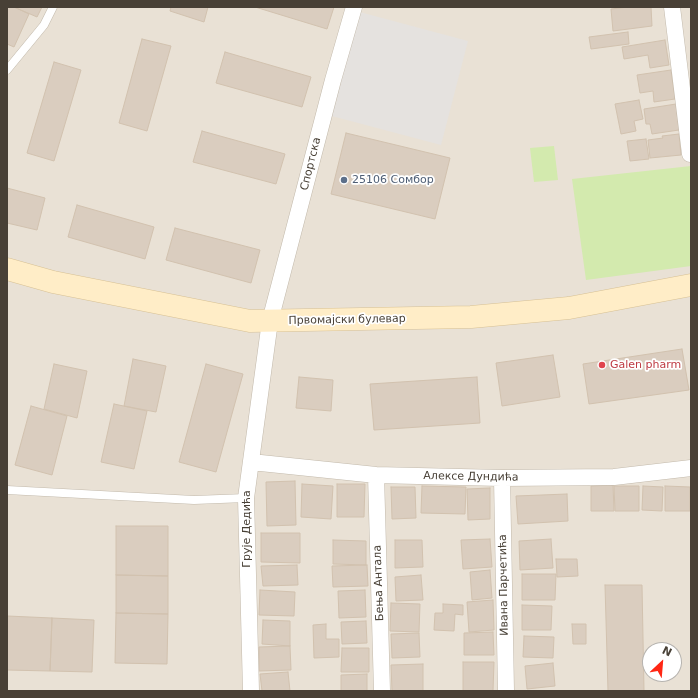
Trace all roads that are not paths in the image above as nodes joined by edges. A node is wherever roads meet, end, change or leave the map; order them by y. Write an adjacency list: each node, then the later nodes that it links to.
1 (53, 7): 4 (lane)
2 (354, 7): 8 (street, Спортска)
3 (672, 7): 5 (street)
4 (7, 70)
5 (690, 154)
6 (7, 269): 8 (street, Првомајски булевар)
7 (691, 285): 8 (street, Првомајски булевар)
8 (270, 321): 9 (street, Грује Дедића)
9 (251, 462): 11 (street, Алексе Дундића); 14 (street, Грује Дедића)
10 (691, 468): 12 (street, Алексе Дундића)
11 (376, 476): 12 (street, Алексе Дундића); 16 (street, Бења Антала)
12 (502, 478): 17 (street, Ивана Парчетића)
13 (7, 490): 14 (lane)
14 (246, 498): 15 (street, Грује Дедића)
15 (251, 691)
16 (382, 691)
17 (506, 691)

